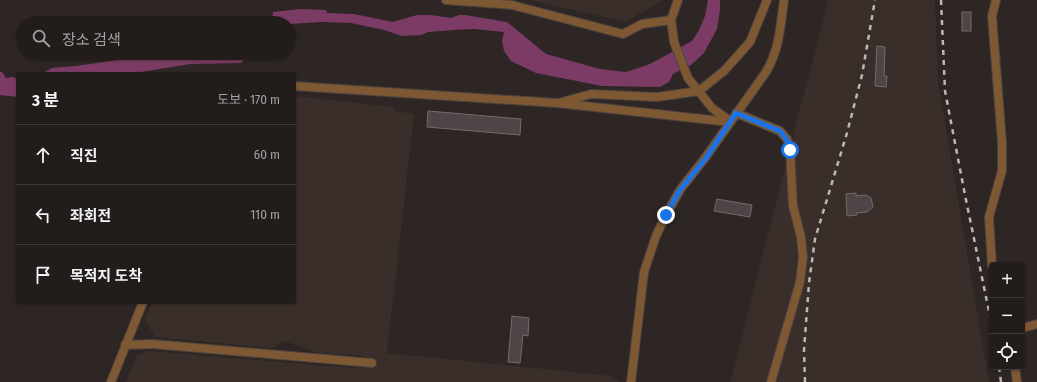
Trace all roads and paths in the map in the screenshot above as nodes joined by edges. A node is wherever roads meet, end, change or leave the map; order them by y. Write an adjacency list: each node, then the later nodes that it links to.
1 (446, 0): 6 (street)
2 (678, 0): 6 (street)
3 (767, 0): 8 (street)
4 (784, 0): 10 (street)
5 (996, 0): 12 (street)
6 (671, 20): 8 (street)
7 (296, 86): 9 (street)
8 (699, 91): 9 (street); 11 (street)
9 (557, 103): 11 (street)
10 (736, 113): 11 (street); 21 (street)
11 (730, 122): 20 (street)
12 (992, 262)
13 (142, 304): 16 (street)
14 (1037, 324): 15 (street)
15 (1025, 327)
16 (125, 345): 17 (street); 19 (street)
17 (372, 363)
18 (1015, 370): 22 (street)
19 (111, 382)
20 (631, 382)
21 (771, 382)
22 (1017, 382)

